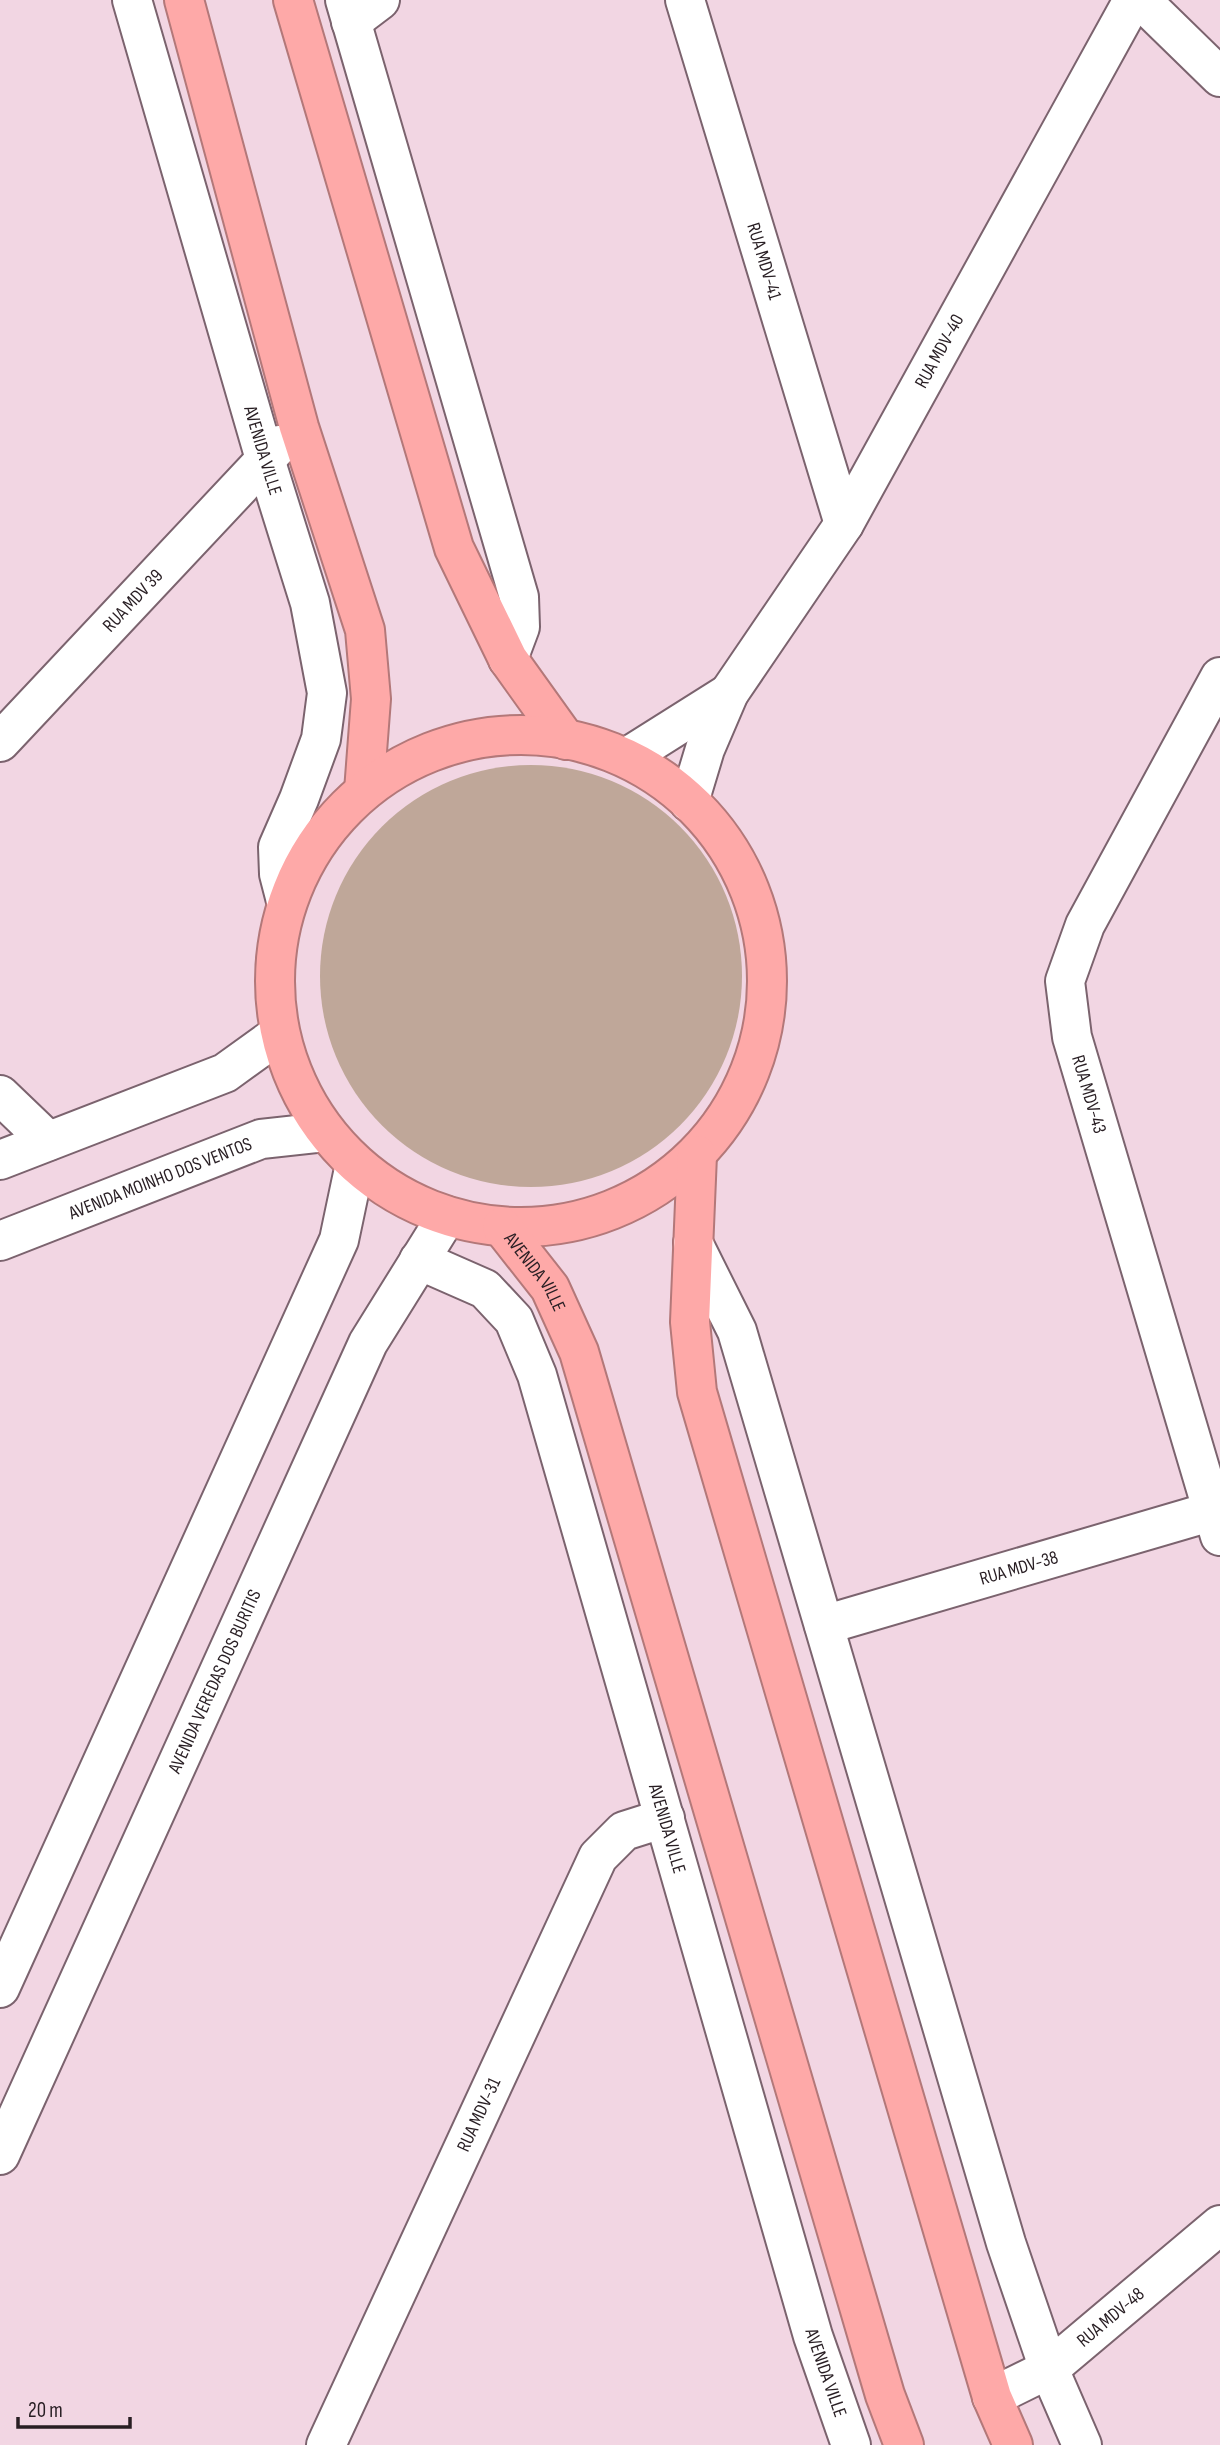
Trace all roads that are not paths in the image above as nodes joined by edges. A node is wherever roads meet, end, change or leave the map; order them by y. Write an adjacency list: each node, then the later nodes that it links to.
1 (132, 0): 10 (street, AVENIDA VILLE)
2 (184, 0): 9 (highway)
3 (293, 0): 12 (highway)
4 (685, 0): 11 (street, RUA MDV-41)
5 (1133, 0): 11 (street, RUA MDV-40)
6 (1141, 0): 8 (street)
7 (359, 7): 12 (street)
8 (1220, 77)
9 (299, 427): 10 (street, RUA MDV 39); 18 (highway)
10 (265, 458): 16 (street, RUA MDV 39); 20 (street, AVENIDA VILLE)
11 (844, 524): 14 (street, RUA MDV-40)
12 (508, 659): 15 (highway)
13 (1220, 677): 33 (street, RUA MDV-43)
14 (729, 693): 17 (street, RUA MDV-40); 19 (street, RUA MDV-40)
15 (566, 740): 17 (highway); 18 (highway)
16 (0, 742)
17 (629, 756): 19 (highway)
18 (364, 791): 20 (highway)
19 (689, 802): 25 (highway)
20 (286, 901): 21 (highway)
21 (279, 1034): 23 (highway); 24 (street)
22 (0, 1095): 24 (street)
23 (325, 1132): 27 (highway); 30 (street, AVENIDA MOINHO DOS VENTOS)
24 (48, 1141): 26 (street)
25 (697, 1155): 29 (highway); 31 (highway)
26 (0, 1160)
27 (355, 1164): 28 (highway); 36 (street)
28 (447, 1216): 29 (highway); 32 (street, AVENIDA VEREDAS DOS BURITIS)
29 (502, 1227): 43 (highway, AVENIDA VILLE)
30 (0, 1241)
31 (693, 1243): 34 (street); 40 (highway)
32 (419, 1261): 35 (street, AVENIDA VILLE); 37 (street, AVENIDA VEREDAS DOS BURITIS)
33 (1216, 1523): 34 (street, RUA MDV-38)
34 (824, 1625): 39 (street)
35 (665, 1818): 41 (street, RUA MDV-31); 42 (street, AVENIDA VILLE)
36 (0, 1988)
37 (0, 2155)
38 (1220, 2225): 39 (street, RUA MDV-48)
39 (1049, 2369): 40 (street, RUA MDV-48); 45 (street)
40 (992, 2397): 44 (highway)
41 (326, 2445)
42 (851, 2445)
43 (904, 2445)
44 (1013, 2445)
45 (1082, 2445)

